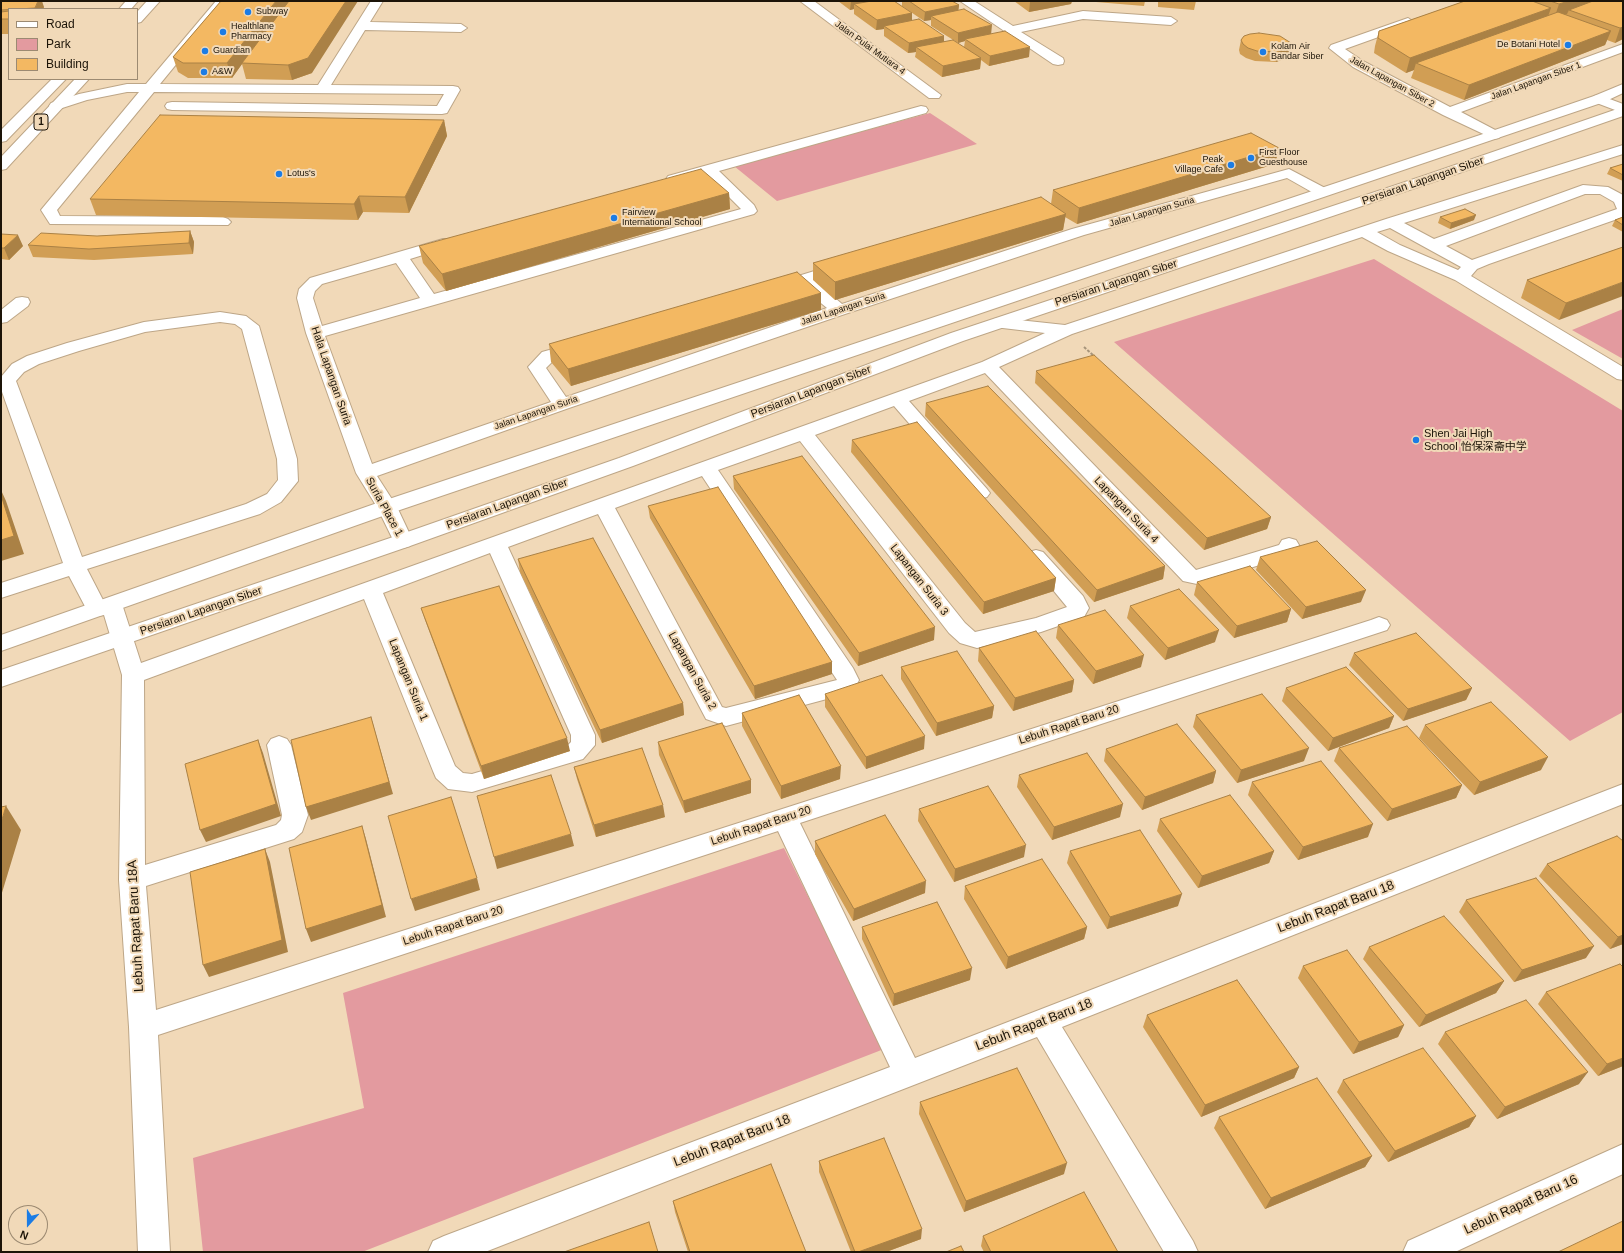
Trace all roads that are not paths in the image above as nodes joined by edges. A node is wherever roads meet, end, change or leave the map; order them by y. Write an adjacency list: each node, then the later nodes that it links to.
1 (154, 1): 6 (main road)
2 (222, 1): 20 (main road)
3 (377, 1): 9 (main road)
4 (806, 1): 26 (main road, Jalan Pulai Mutiara 4)
5 (966, 1): 11 (main road)
6 (138, 18)
7 (1417, 19): 32 (main road, Jalan Lapangan Siber 2)
8 (1171, 21): 11 (main road)
9 (362, 26): 10 (main road); 24 (main road)
10 (461, 28)
11 (1011, 30): 14 (main road)
12 (1600, 41): 13 (main road)
13 (1622, 49): 32 (main road, Jalan Lapangan Siber 1)
14 (1058, 61)
15 (242, 76): 22 (main road)
16 (58, 80): 35 (main road, 1)
17 (81, 80): 28 (main road, 1)
18 (110, 80): 19 (main road)
19 (127, 88): 20 (main road); 28 (main road)
20 (150, 88): 21 (main road); 43 (main road)
21 (186, 88): 22 (main road); 29 (main road)
22 (233, 88): 24 (main road)
23 (1623, 88): 27 (main road, Persiaran Lapangan Siber)
24 (322, 89): 25 (main road)
25 (380, 89): 29 (main road); 29 (main road)
26 (934, 95)
27 (1599, 99): 31 (main road); 34 (main road, Persiaran Lapangan Siber)
28 (56, 106): 37 (main road, 1)
29 (368, 108): 33 (main road)
30 (921, 110): 38 (main road)
31 (1623, 110): 58 (main road, Persiaran Lapangan Siber)
32 (1448, 112): 34 (main road, Jalan Lapangan Siber 2)
33 (357, 125)
34 (1494, 135): 40 (main road, Persiaran Lapangan Siber)
35 (1, 138)
36 (1623, 149): 44 (main road)
37 (1, 166)
38 (709, 169): 39 (main road); 53 (main road)
39 (656, 184)
40 (1322, 192): 55 (main road, Jalan Lapangan Suria); 57 (main road, Persiaran Lapangan Siber)
41 (1623, 206): 47 (main road)
42 (1623, 212): 50 (main road)
43 (223, 222)
44 (1391, 222): 45 (main road); 47 (main road)
45 (1365, 232): 50 (main road); 59 (main road)
46 (460, 239): 48 (main road)
47 (1434, 245): 50 (main road)
48 (400, 256): 53 (main road); 60 (main road, Hala Lapangan Suria)
49 (855, 264): 51 (main road)
50 (1466, 272): 64 (main road)
51 (803, 280): 52 (main road); 55 (main road)
52 (766, 291)
53 (430, 301): 60 (main road)
54 (22, 302): 56 (main road)
55 (839, 310): 66 (main road, Jalan Lapangan Suria)
56 (1, 318)
57 (934, 322): 61 (main road); 72 (main road, Persiaran Lapangan Siber)
58 (1000, 323): 59 (main road); 61 (main road, Persiaran Lapangan Siber)
59 (1066, 330): 63 (main road)
60 (315, 333): 69 (main road, Hala Lapangan Suria)
61 (957, 337): 73 (main road, Persiaran Lapangan Siber)
62 (593, 343): 66 (main road)
63 (988, 366): 65 (main road); 76 (main road, Lapangan Suria 4)
64 (1623, 375)
65 (897, 398): 67 (main road); 71 (main road)
66 (562, 404): 69 (main road, Jalan Lapangan Suria)
67 (803, 432): 68 (main road); 74 (main road, Lapangan Suria 3)
68 (706, 468): 70 (main road); 70 (main road, Lapangan Suria 2)
69 (366, 474): 72 (main road, Suria Place 1)
70 (603, 505): 75 (main road)
71 (991, 506)
72 (387, 507): 73 (main road, Suria Place 1); 80 (main road, Persiaran Lapangan Siber)
73 (403, 541): 82 (main road, Persiaran Lapangan Siber)
74 (1023, 542)
75 (496, 543): 78 (main road); 78 (main road, Lapangan Suria 1)
76 (1289, 545)
77 (75, 566): 77 (main road, Lebuh Rapat Baru 18A); 79 (main road); 80 (main road, Lebuh Rapat Baru 18A)
78 (371, 589): 84 (main road)
79 (1, 591)
80 (104, 606): 82 (main road, Lebuh Rapat Baru 18A); 83 (main road, Persiaran Lapangan Siber)
81 (1379, 625): 88 (main road, Lebuh Rapat Baru 20)
82 (124, 638): 84 (main road, Lebuh Rapat Baru 18A); 85 (main road, Persiaran Lapangan Siber)
83 (1, 643)
84 (132, 674): 89 (main road, Lebuh Rapat Baru 18A)
85 (1, 679)
86 (279, 745): 89 (main road)
87 (1621, 798): 90 (main road, Lebuh Rapat Baru 18)
88 (785, 818): 91 (main road, Lebuh Rapat Baru 20); 92 (main road)
89 (132, 880): 91 (main road, Lebuh Rapat Baru 18A)
90 (1043, 1022): 92 (main road, Lebuh Rapat Baru 18); 96 (main road)
91 (143, 1026): 94 (main road, Lebuh Rapat Baru 18A)
92 (908, 1074): 95 (main road, Lebuh Rapat Baru 18)
93 (1619, 1167): 97 (main road, Lebuh Rapat Baru 16)
94 (154, 1252)
95 (444, 1252)
96 (1182, 1252)
97 (1419, 1252)

